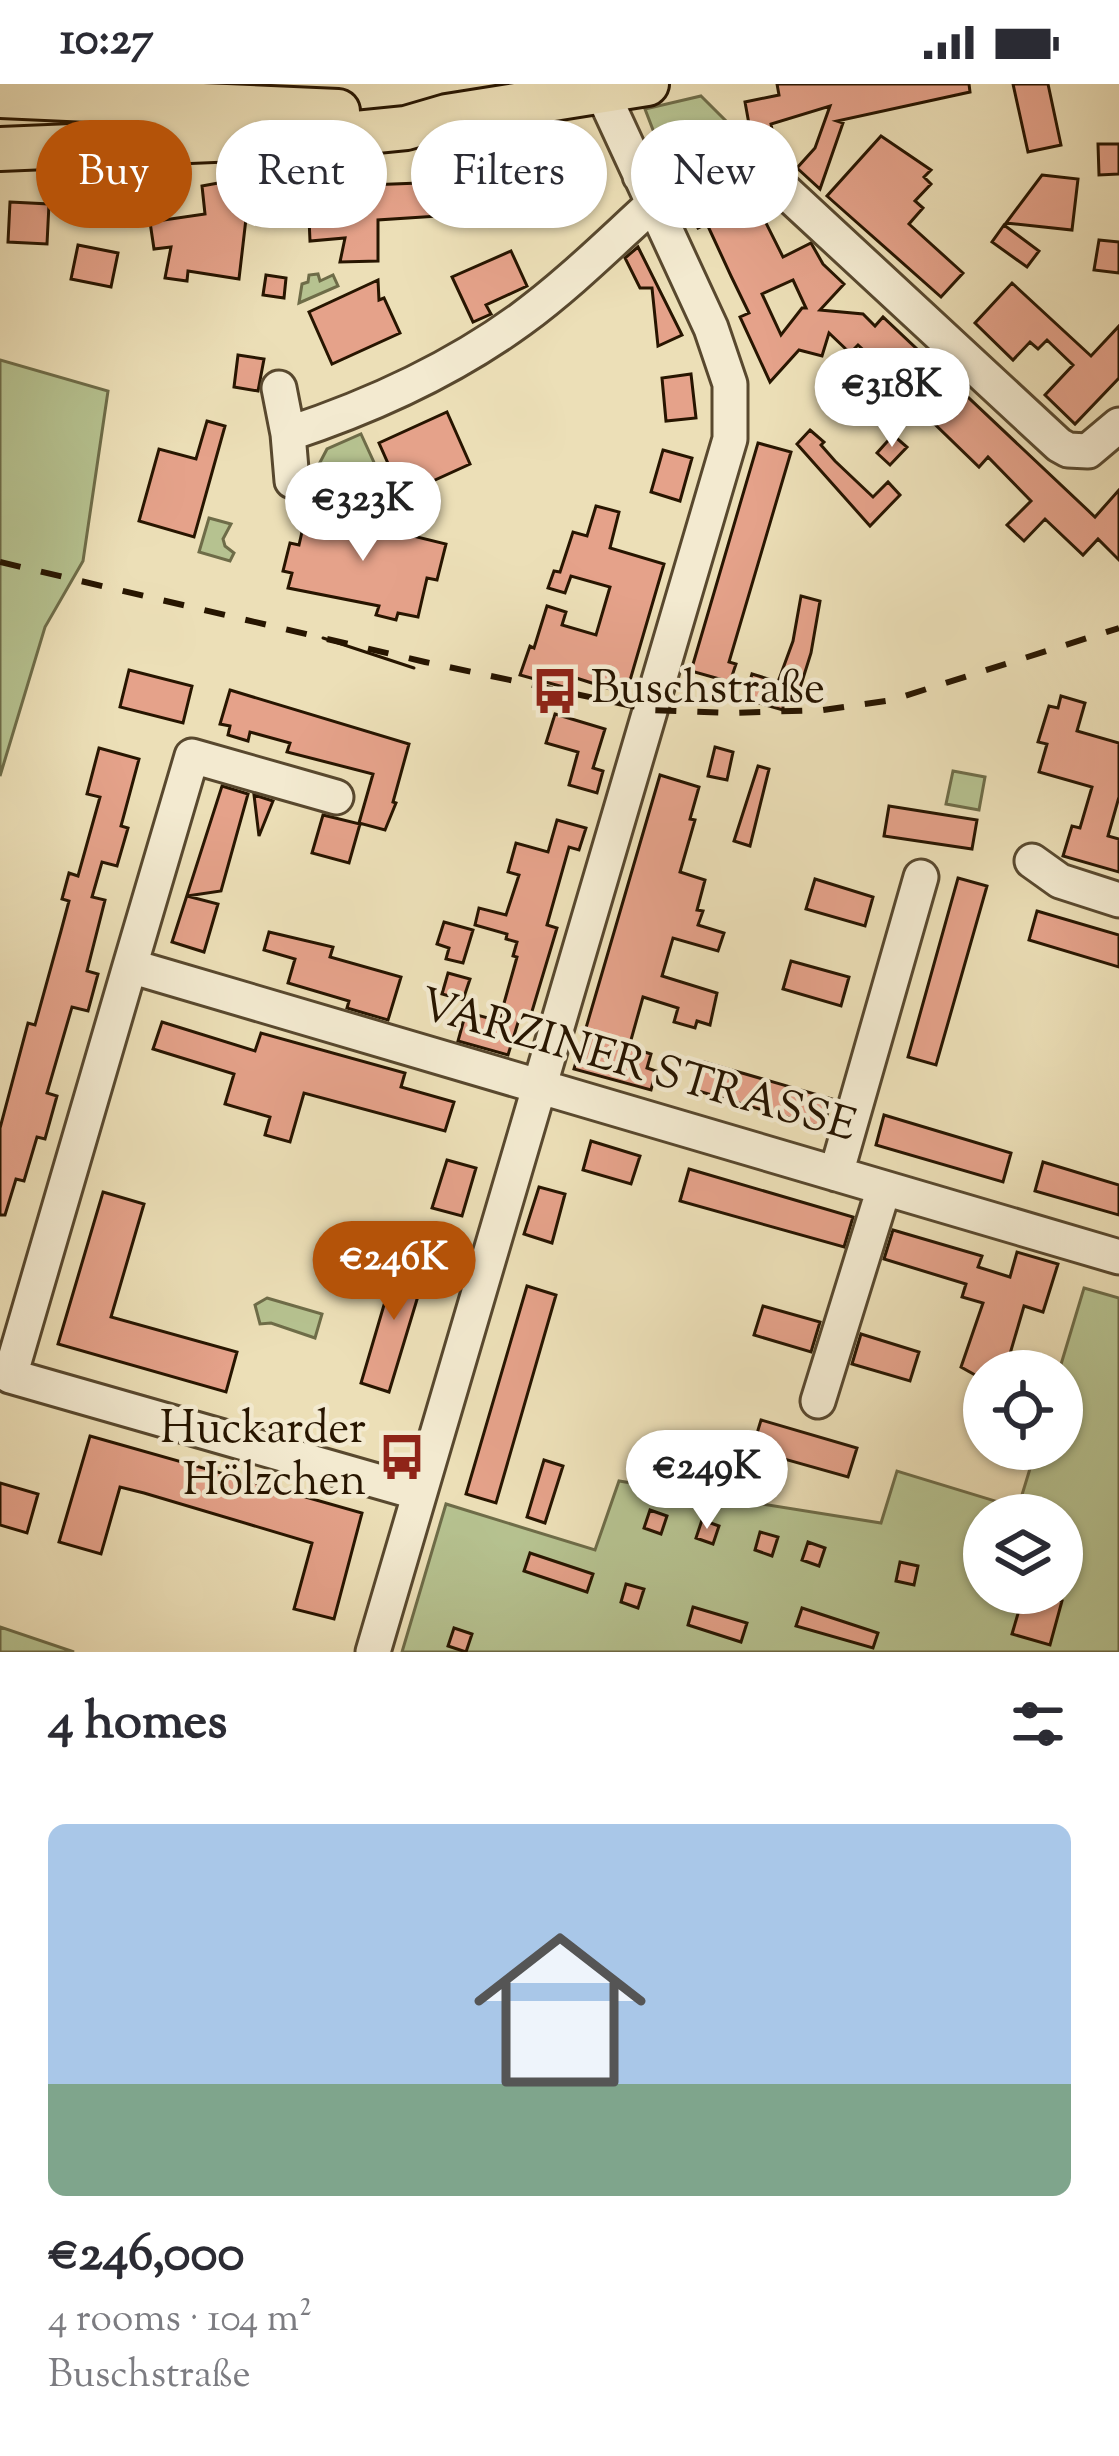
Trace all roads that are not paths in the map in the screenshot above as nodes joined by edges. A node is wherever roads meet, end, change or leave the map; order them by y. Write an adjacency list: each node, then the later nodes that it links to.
1 (647, 84): 2 (main road)
2 (602, 92): 4 (main road); 6 (street)
3 (0, 96): 4 (main road)
4 (447, 116): 5 (main road)
5 (0, 149)
6 (631, 155)
7 (798, 203): 11 (street)
8 (631, 208): 12 (street)
9 (665, 228): 19 (street)
10 (279, 388): 12 (street)
11 (1119, 424)
12 (288, 434): 13 (street)
13 (292, 482)
14 (336, 796): 18 (street)
15 (1032, 861): 17 (street)
16 (921, 877): 20 (street)
17 (1119, 900)
18 (130, 967): 19 (street, VARZINER STRASSE); 23 (street)
19 (538, 1085): 20 (street, VARZINER STRASSE); 25 (street)
20 (836, 1174): 21 (street, VARZINER STRASSE)
21 (884, 1188): 22 (street, VARZINER STRASSE); 24 (street)
22 (1119, 1257)
23 (5, 1374): 25 (street)
24 (818, 1401)
25 (419, 1492): 26 (street)
26 (373, 1652)

